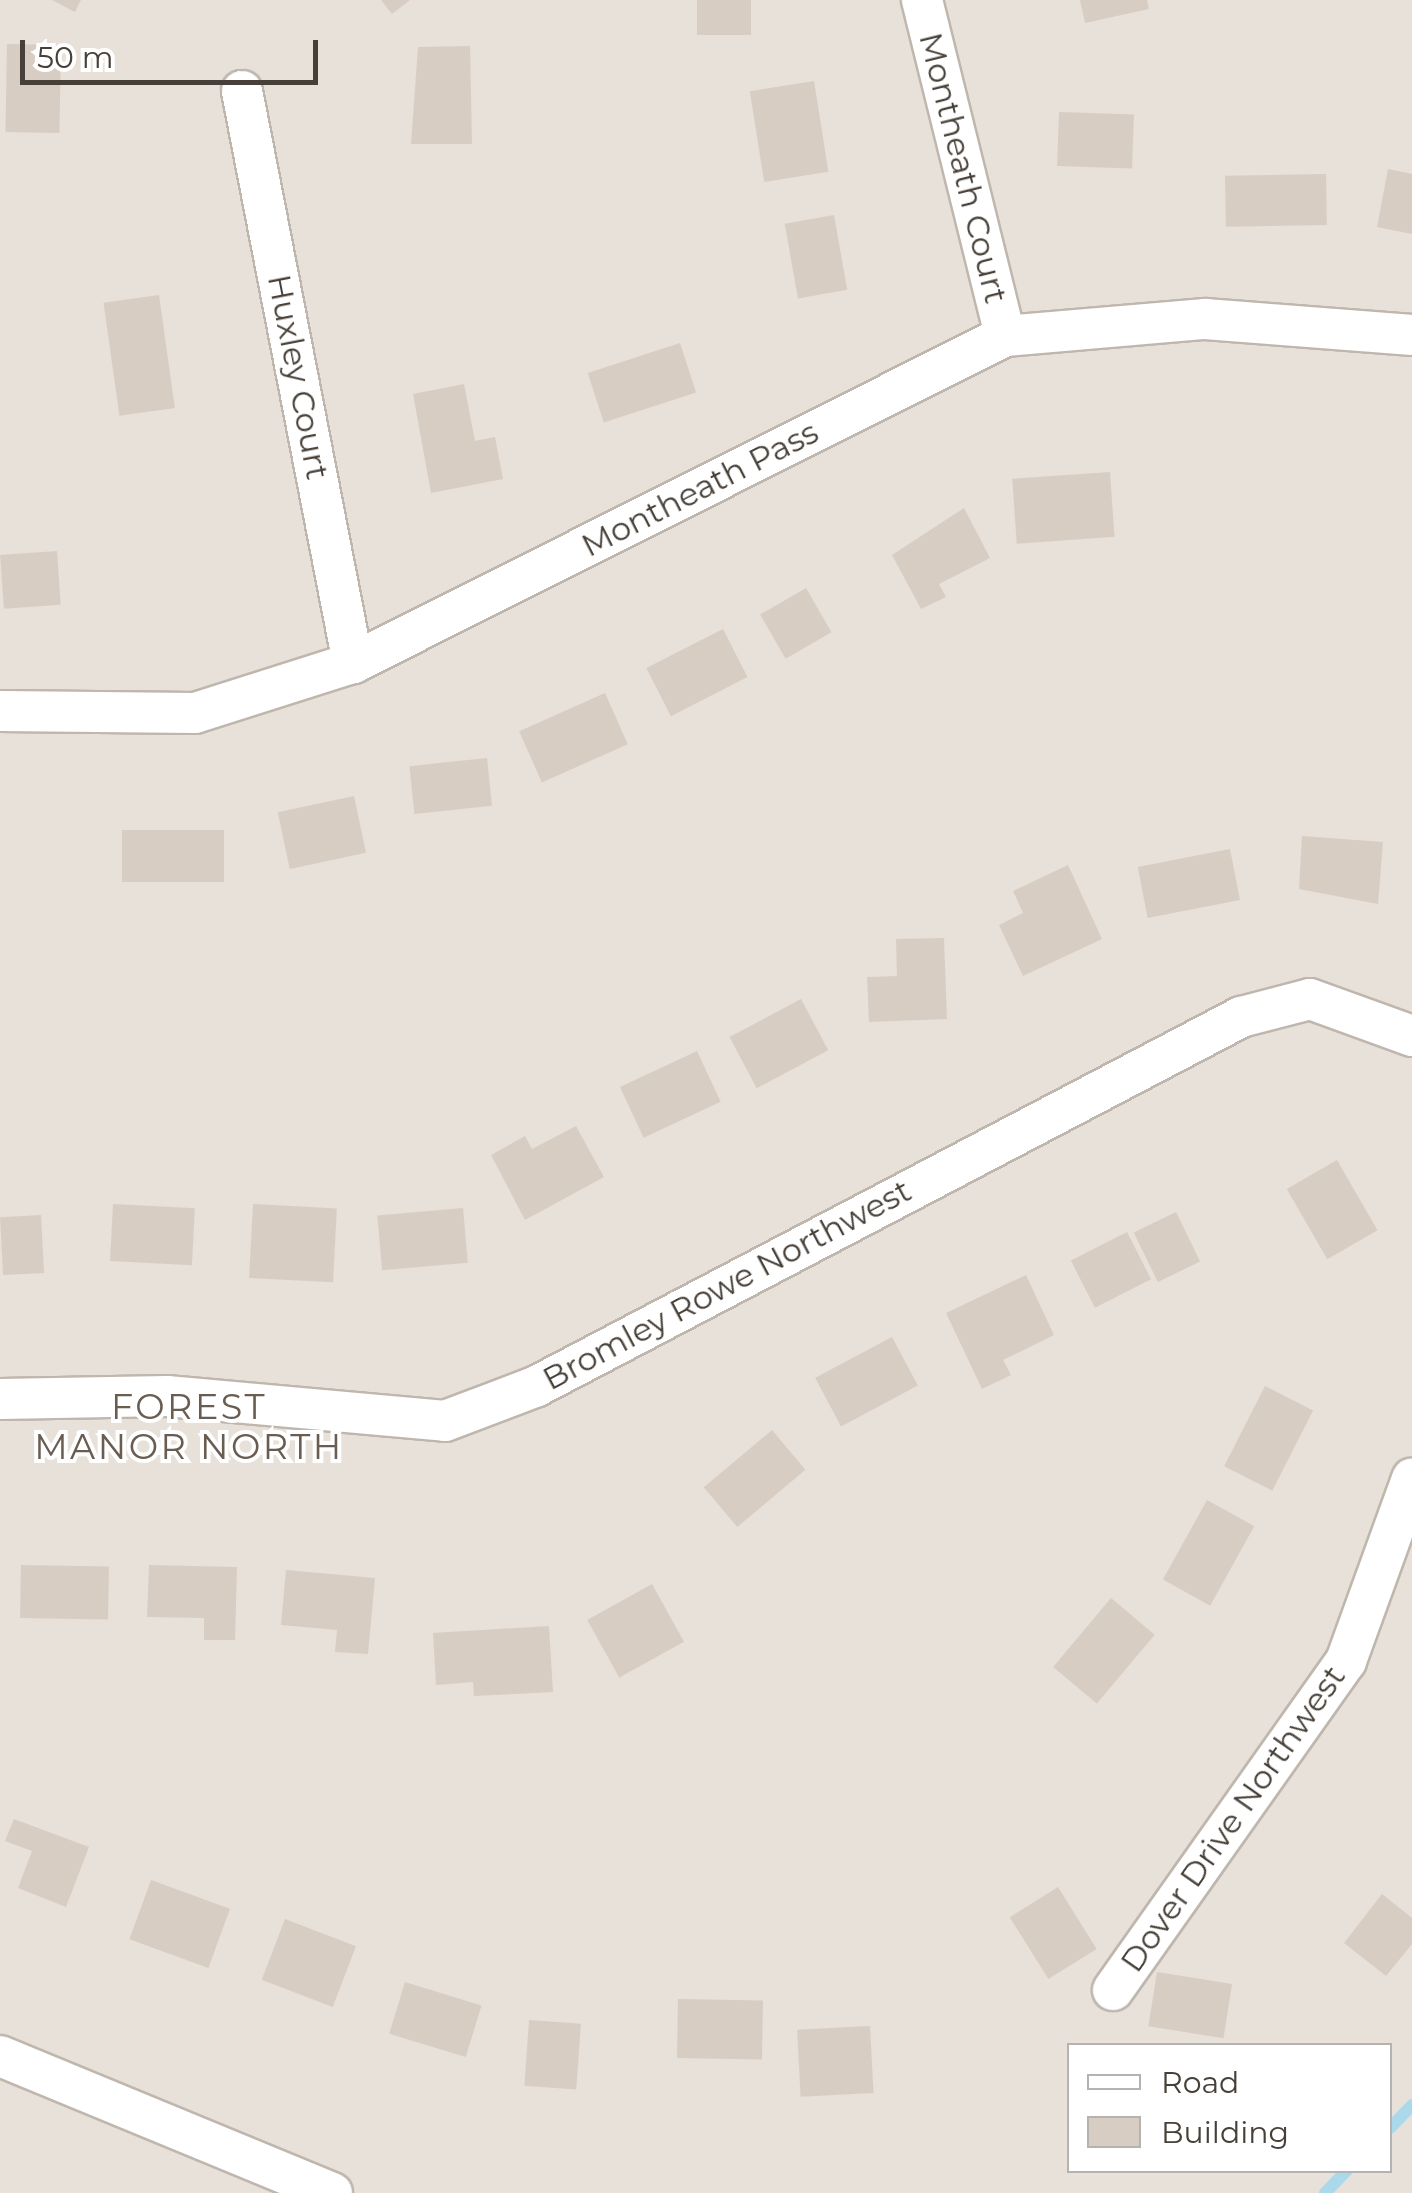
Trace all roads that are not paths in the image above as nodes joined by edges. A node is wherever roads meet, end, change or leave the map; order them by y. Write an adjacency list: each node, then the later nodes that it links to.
1 (922, 0): 4 (street, Montheath Court)
2 (242, 90): 5 (street, Huxley Court)
3 (1412, 335): 4 (street, Montheath Pass)
4 (1004, 336): 5 (street, Montheath Pass)
5 (353, 663): 6 (street, Montheath Pass)
6 (0, 711)
7 (1412, 1036): 8 (street, Bromley Rowe Northwest)
8 (0, 1399)
9 (1412, 1479): 10 (street, Dover Drive Northwest)
10 (1113, 1990)
11 (0, 2056): 12 (street)
12 (332, 2193)

